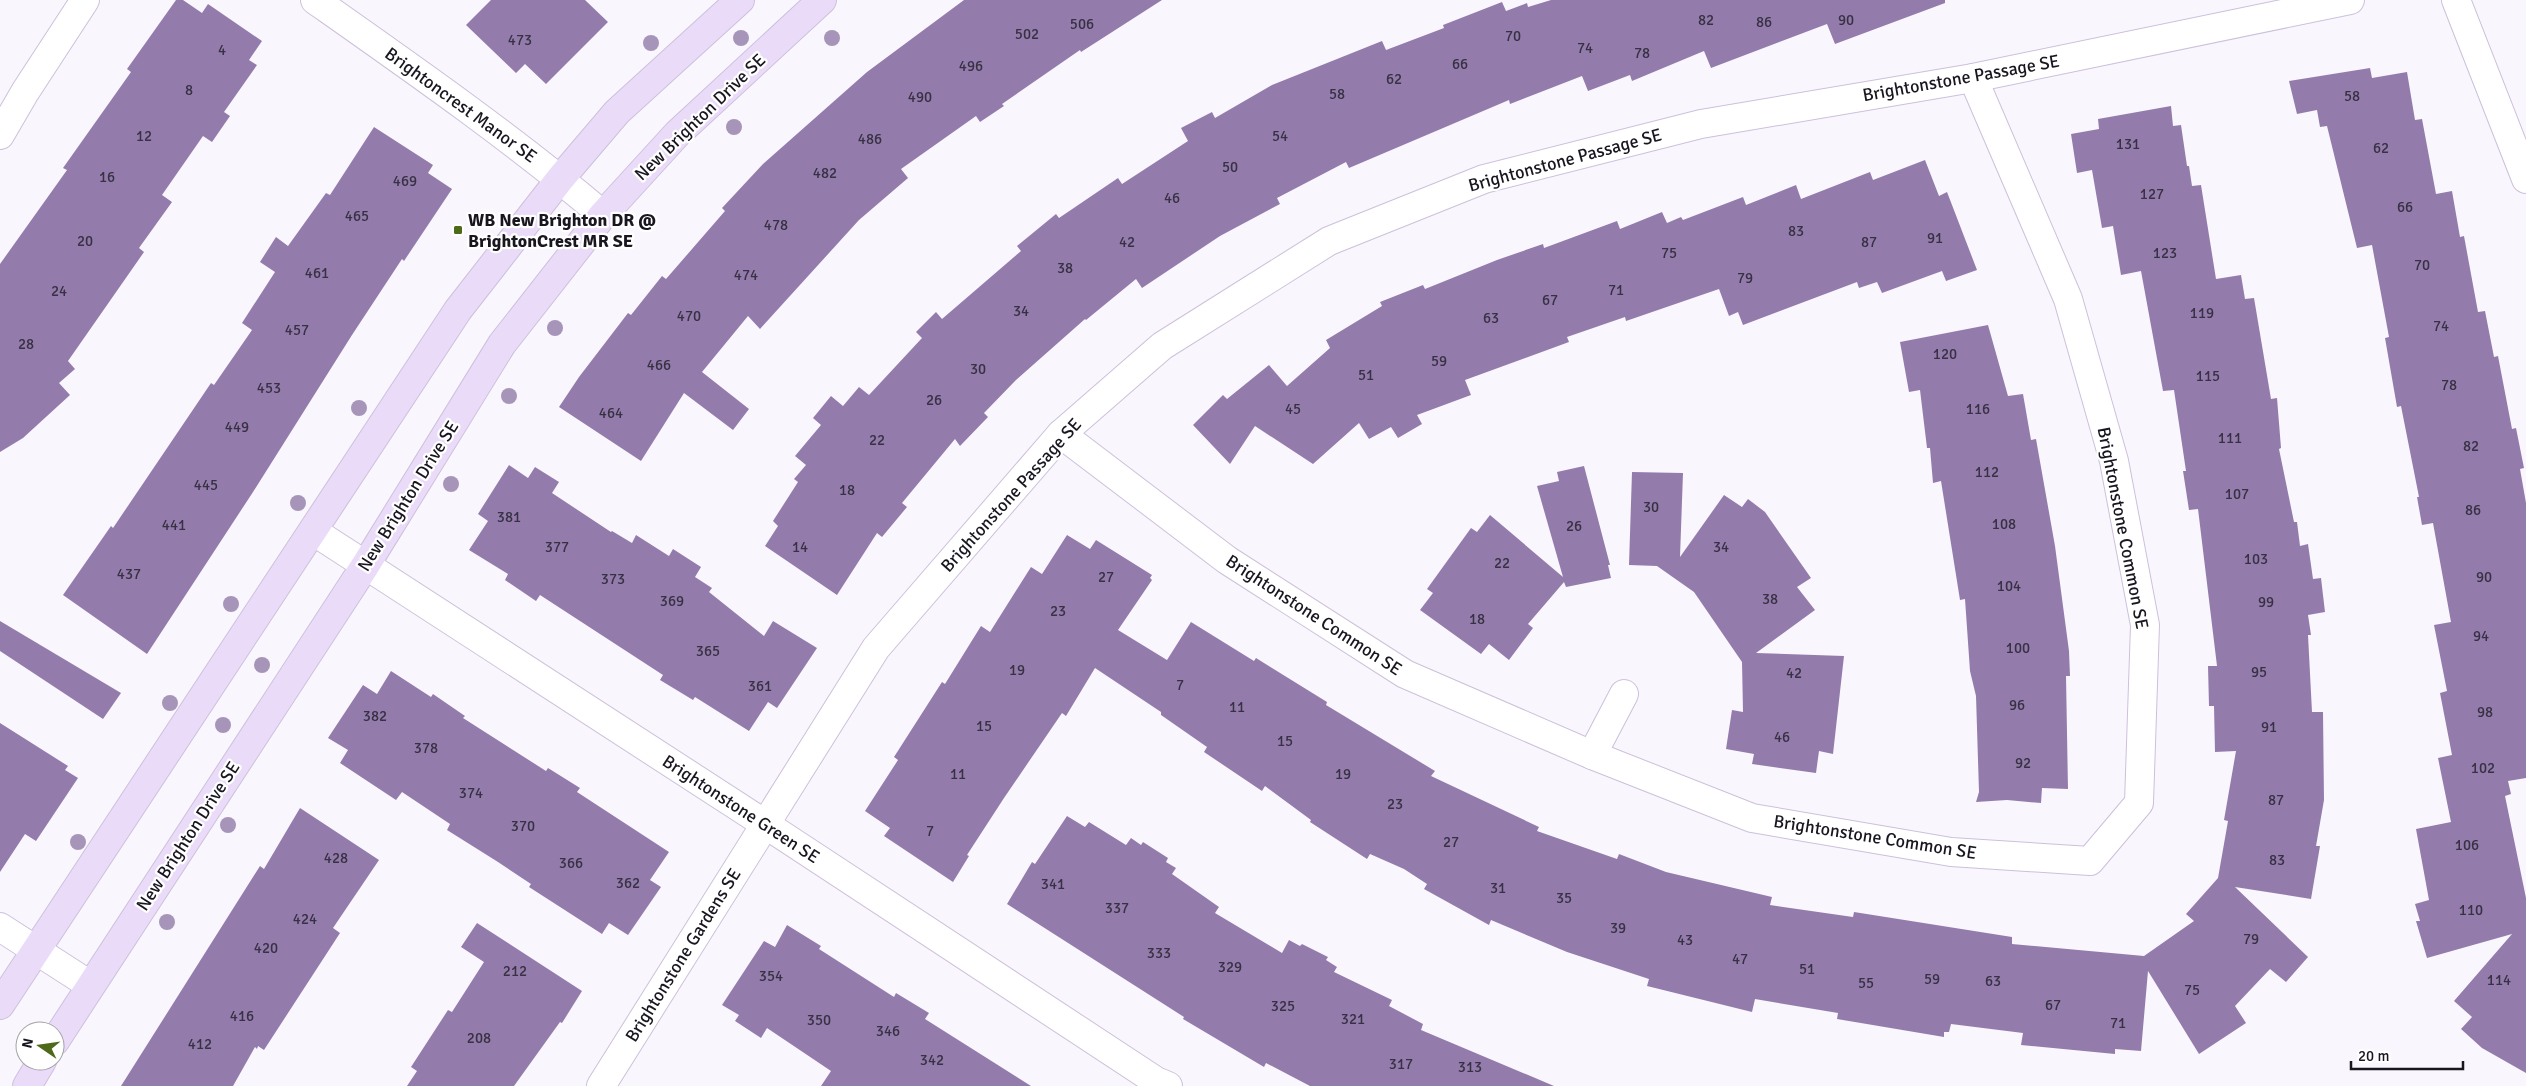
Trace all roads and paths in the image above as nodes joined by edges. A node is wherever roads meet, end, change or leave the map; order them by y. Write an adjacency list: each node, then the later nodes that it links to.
1 (85, 0): 8 (street)
2 (315, 0): 9 (street, Brightoncrest Manor SE)
3 (740, 0): 9 (street)
4 (822, 0): 11 (street, New Brighton Drive SE)
5 (2350, 0): 7 (street, Brightonstone Passage SE)
6 (2456, 0): 10 (street)
7 (1973, 78): 12 (street, Brightonstone Passage SE); 16 (street, Brightonstone Common SE)
8 (0, 135)
9 (560, 179): 11 (street, Brightoncrest Manor SE); 13 (street)
10 (2526, 179)
11 (603, 215): 14 (street, New Brighton Drive SE)
12 (1061, 434): 16 (street, Brightonstone Common SE); 17 (street, Brightonstone Passage SE)
13 (313, 531): 14 (street, Brightonstone Green SE); 19 (street)
14 (365, 566): 17 (street, Brightonstone Green SE); 20 (street, New Brighton Drive SE)
15 (1624, 694): 16 (street)
16 (1592, 755)
17 (766, 824): 24 (street, Brightonstone Green SE); 26 (street, Brightonstone Gardens SE)
18 (0, 927): 19 (street)
19 (35, 950): 20 (street); 21 (street)
20 (90, 985): 22 (street, New Brighton Drive SE)
21 (0, 1005)
22 (65, 1025)
23 (36, 1071): 25 (street)
24 (1159, 1084)
25 (27, 1086)
26 (601, 1086)

